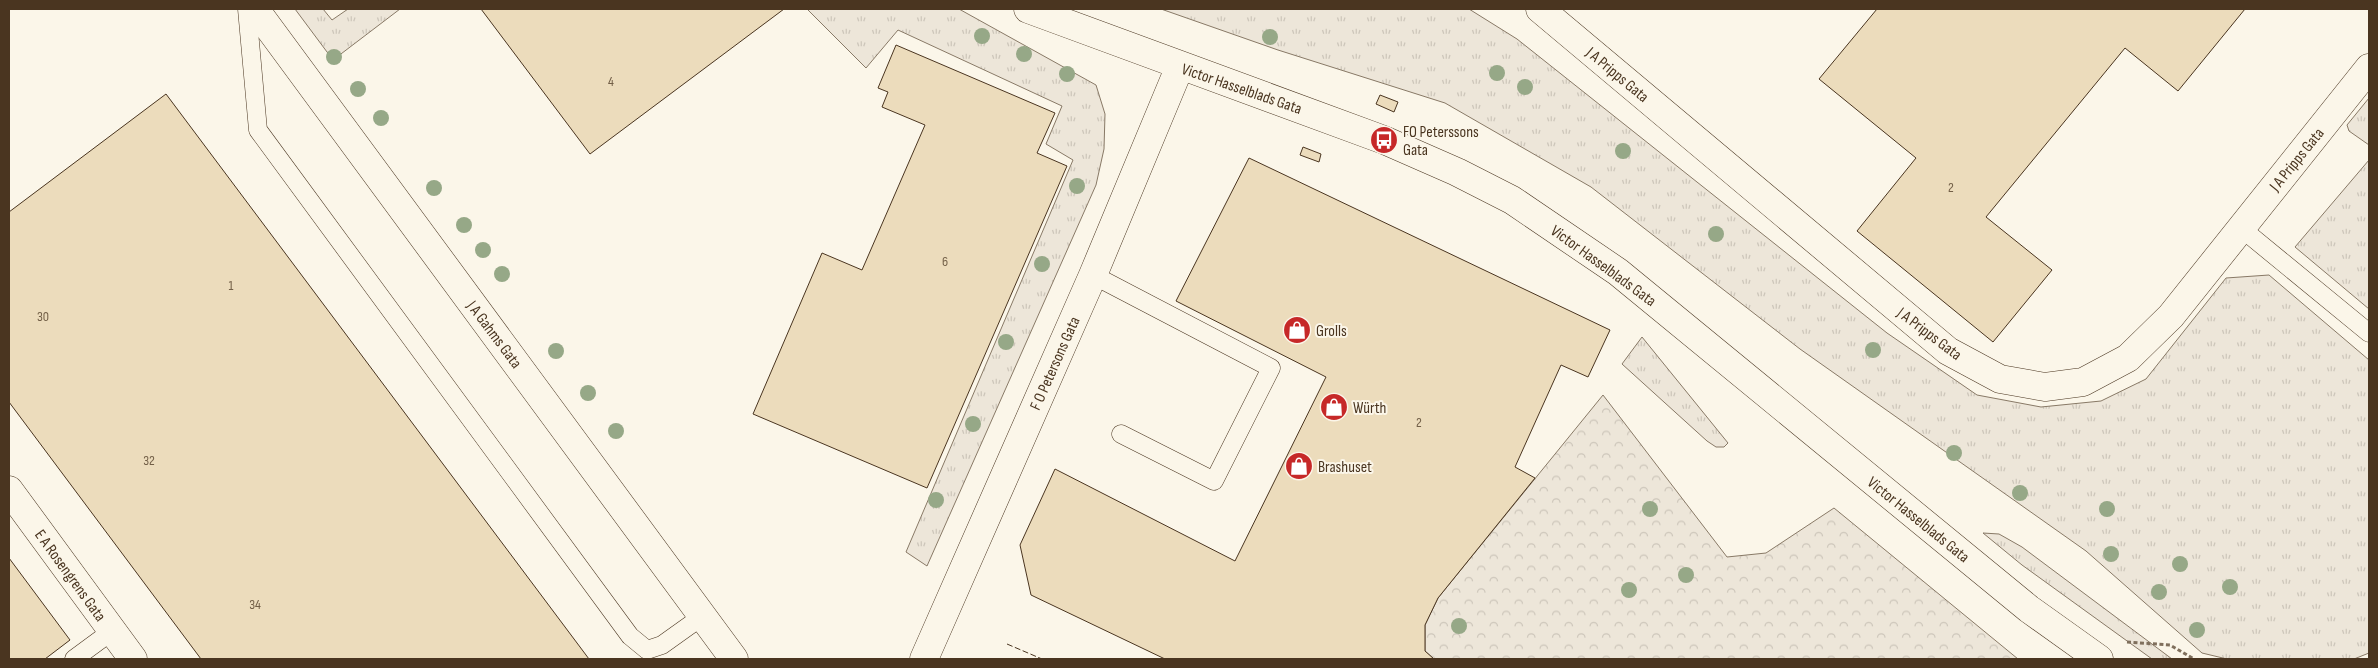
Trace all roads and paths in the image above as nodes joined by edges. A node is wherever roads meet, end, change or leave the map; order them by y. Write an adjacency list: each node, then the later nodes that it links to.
1 (248, 9): 14 (lane)
2 (255, 9): 12 (street, J A Gahms Gata)
3 (1028, 9): 5 (street, Victor Hasselblads Gata)
4 (1540, 9): 7 (street, J A Pripps Gata)
5 (1180, 66): 8 (street, F O Petersons Gata); 19 (street, Victor Hasselblads Gata)
6 (2369, 68): 7 (street, J A Pripps Gata)
7 (2241, 228): 9 (lane)
8 (1093, 275): 10 (lane); 18 (street, F O Petersons Gata)
9 (2369, 333)
10 (1121, 434)
11 (9, 490): 13 (street, E A Rosengrens Gata)
12 (704, 615): 14 (lane); 17 (street, J A Gahms Gata)
13 (112, 631): 15 (lane); 16 (street, E A Rosengrens Gata)
14 (651, 655)
15 (74, 659)
16 (133, 659)
17 (734, 659)
18 (924, 659)
19 (2099, 659)

